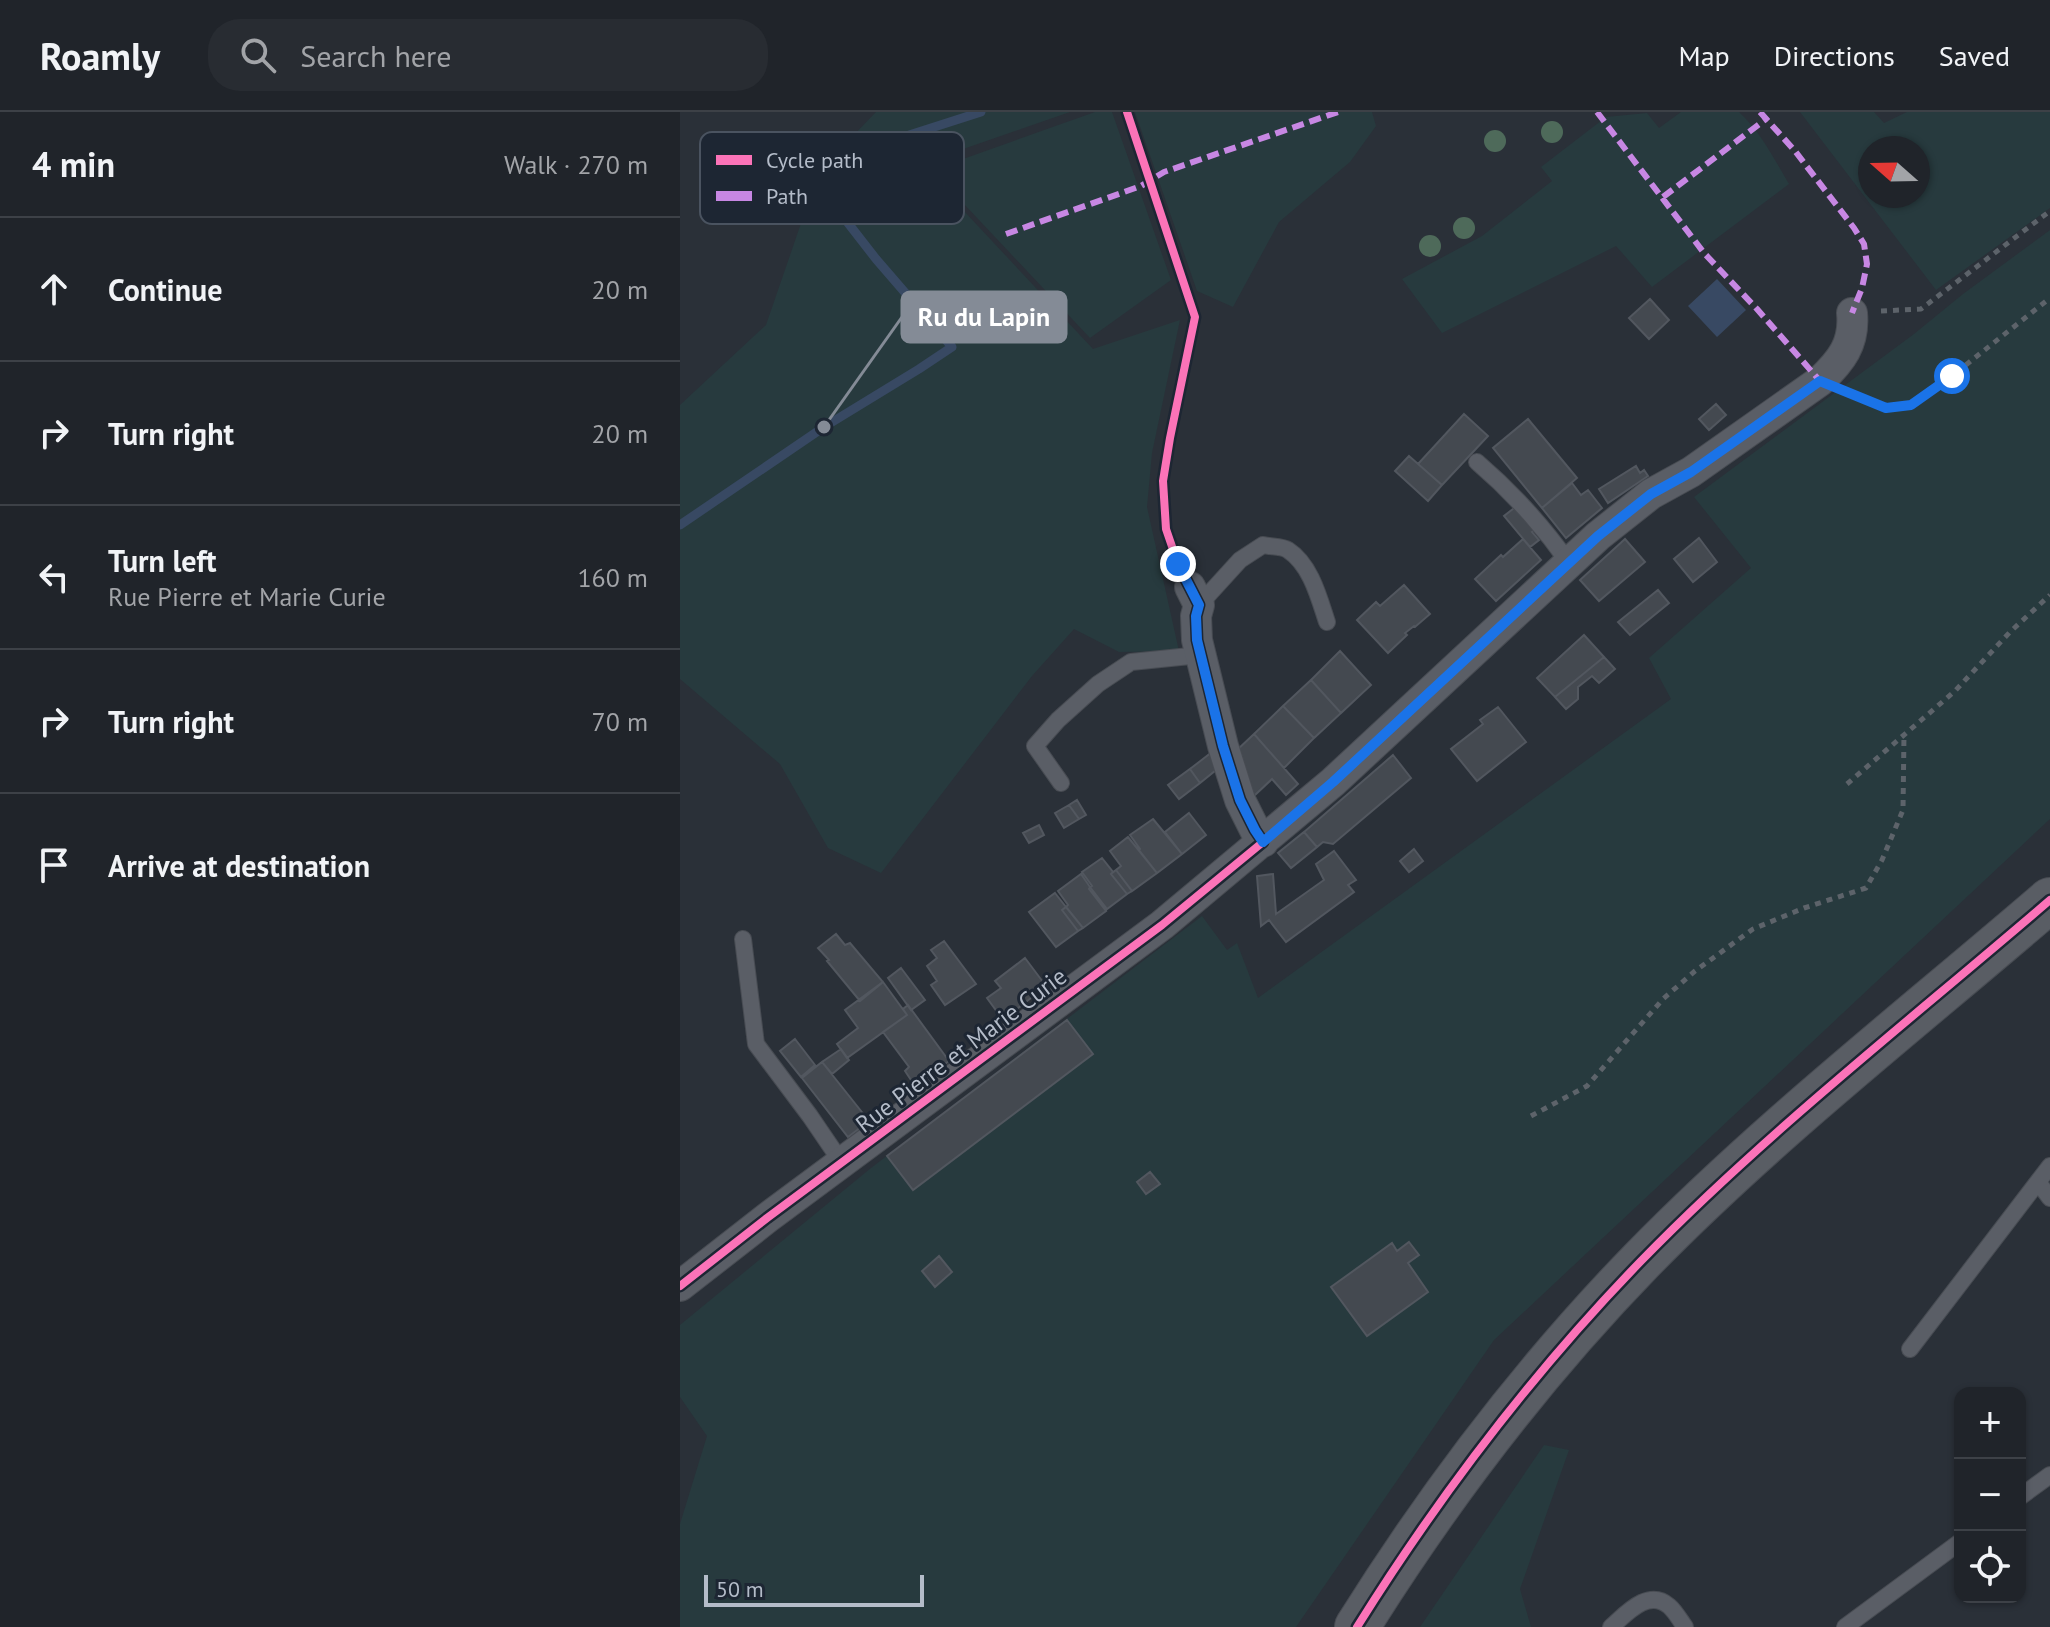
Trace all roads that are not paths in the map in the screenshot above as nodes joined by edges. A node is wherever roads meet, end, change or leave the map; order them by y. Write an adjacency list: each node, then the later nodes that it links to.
1 (1852, 313): 3 (street, Rue Pierre et Marie Curie)
2 (1477, 462): 3 (lane)
3 (1569, 563): 8 (street, Rue Pierre et Marie Curie)
4 (1194, 596): 5 (lane); 6 (street)
5 (1327, 622)
6 (1200, 655): 7 (lane); 8 (street)
7 (1061, 783)
8 (1263, 842): 11 (street, Rue Pierre et Marie Curie)
9 (2050, 900): 20 (main road)
10 (743, 939): 11 (lane)
11 (842, 1163): 15 (street, Rue Pierre et Marie Curie)
12 (2050, 1166): 13 (lane)
13 (2038, 1182): 14 (lane); 16 (lane)
14 (2050, 1198)
15 (680, 1286)
16 (1910, 1349)
17 (2050, 1475): 18 (lane)
18 (2026, 1493)
19 (1954, 1546): 23 (lane)
20 (1357, 1627)
21 (1611, 1627): 22 (lane)
22 (1685, 1627)
23 (1845, 1627)

